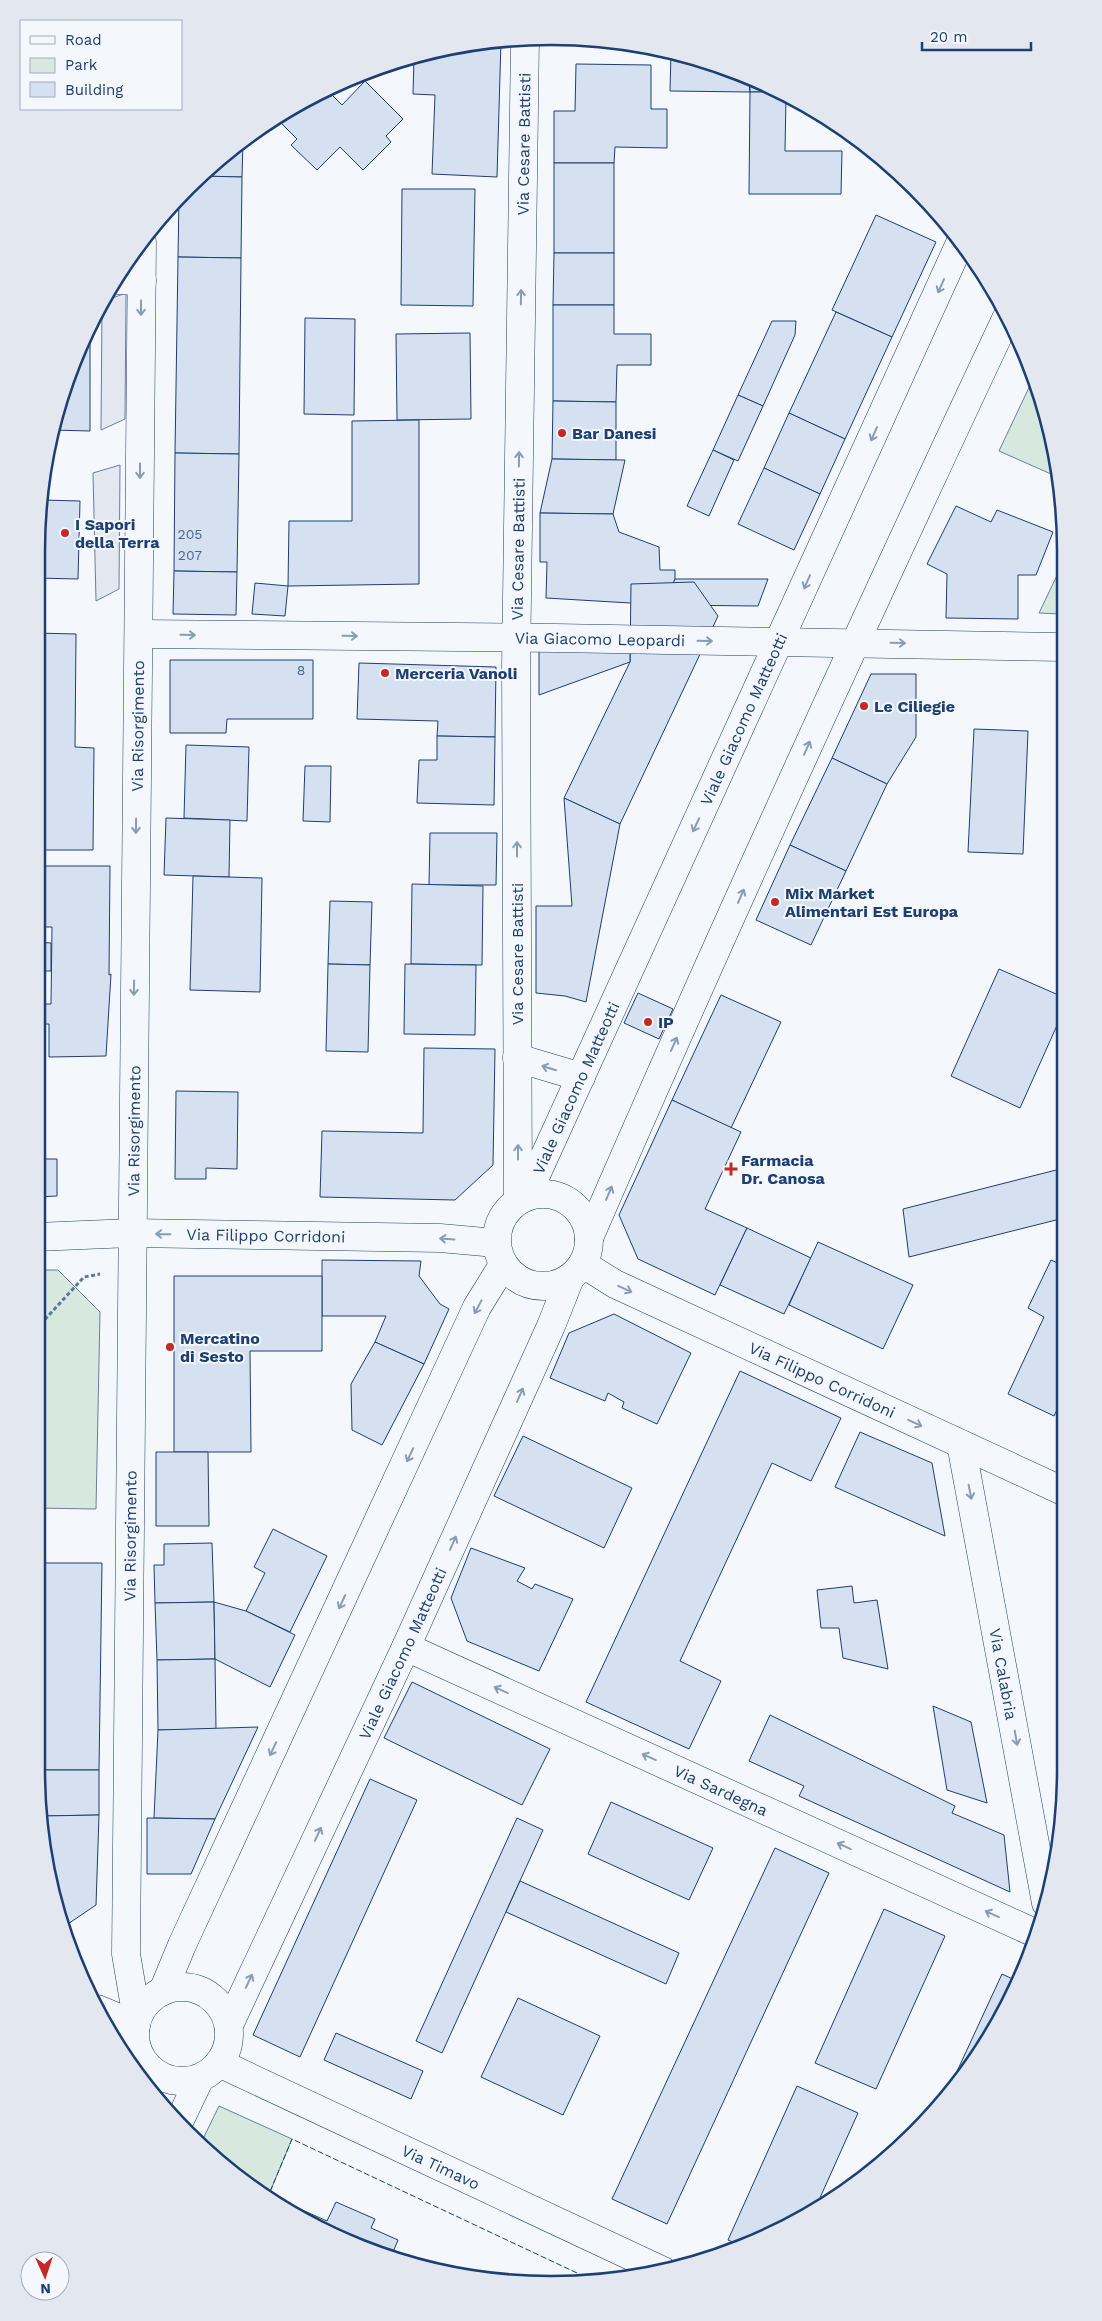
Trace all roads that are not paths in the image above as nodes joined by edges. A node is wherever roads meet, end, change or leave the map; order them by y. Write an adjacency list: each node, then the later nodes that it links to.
1 (525, 46): 8 (street, Via Cesare Battisti, one-way to 1)
2 (957, 250): 9 (street, Viale Giacomo Matteotti, one-way to 9)
3 (142, 254): 5 (street, Via Risorgimento)
4 (124, 280): 5 (street)
5 (142, 281): 7 (street, Via Risorgimento, one-way to 7)
6 (1003, 324): 10 (street, Viale Giacomo Matteotti)
7 (139, 634): 8 (street, Via Giacomo Leopardi, one-way to 8); 15 (street, Via Risorgimento, one-way to 15)
8 (516, 638): 9 (street, Via Giacomo Leopardi, one-way to 9); 12 (street, Via Cesare Battisti, one-way to 8)
9 (780, 642): 10 (street, Via Giacomo Leopardi); 13 (street, Viale Giacomo Matteotti, one-way to 13)
10 (853, 644): 11 (street, Via Giacomo Leopardi, one-way to 11); 18 (street, Viale Giacomo Matteotti, one-way to 10)
11 (1057, 647)
12 (517, 1058): 13 (street, one-way to 12); 14 (street, Via Cesare Battisti, one-way to 12)
13 (581, 1078): 14 (street, Viale Giacomo Matteotti)
14 (522, 1199): 17 (street); 18 (street)
15 (131, 1233): 16 (street, Via Filippo Corridoni); 17 (street, Via Filippo Corridoni, one-way to 15); 27 (street, Via Risorgimento)
16 (45, 1238)
17 (499, 1254): 18 (street); 24 (street, one-way to 24)
18 (581, 1260): 19 (street, Via Filippo Corridoni, one-way to 19); 21 (street, Viale Giacomo Matteotti, one-way to 18)
19 (961, 1444): 20 (street, Via Filippo Corridoni); 22 (street, Via Calabria, one-way to 22)
20 (1057, 1488)
21 (406, 1647): 23 (street, Via Sardegna, one-way to 21); 26 (street, Viale Giacomo Matteotti, one-way to 21)
22 (1043, 1887)
23 (1030, 1931)
24 (163, 1991): 26 (street); 27 (street)
25 (112, 2021): 27 (street)
26 (229, 2025): 28 (street, Viale Giacomo Matteotti)
27 (136, 2041): 28 (street)
28 (210, 2071): 29 (street, Viale Giacomo Matteotti); 30 (street, Via Timavo)
29 (182, 2116)
30 (651, 2266)

